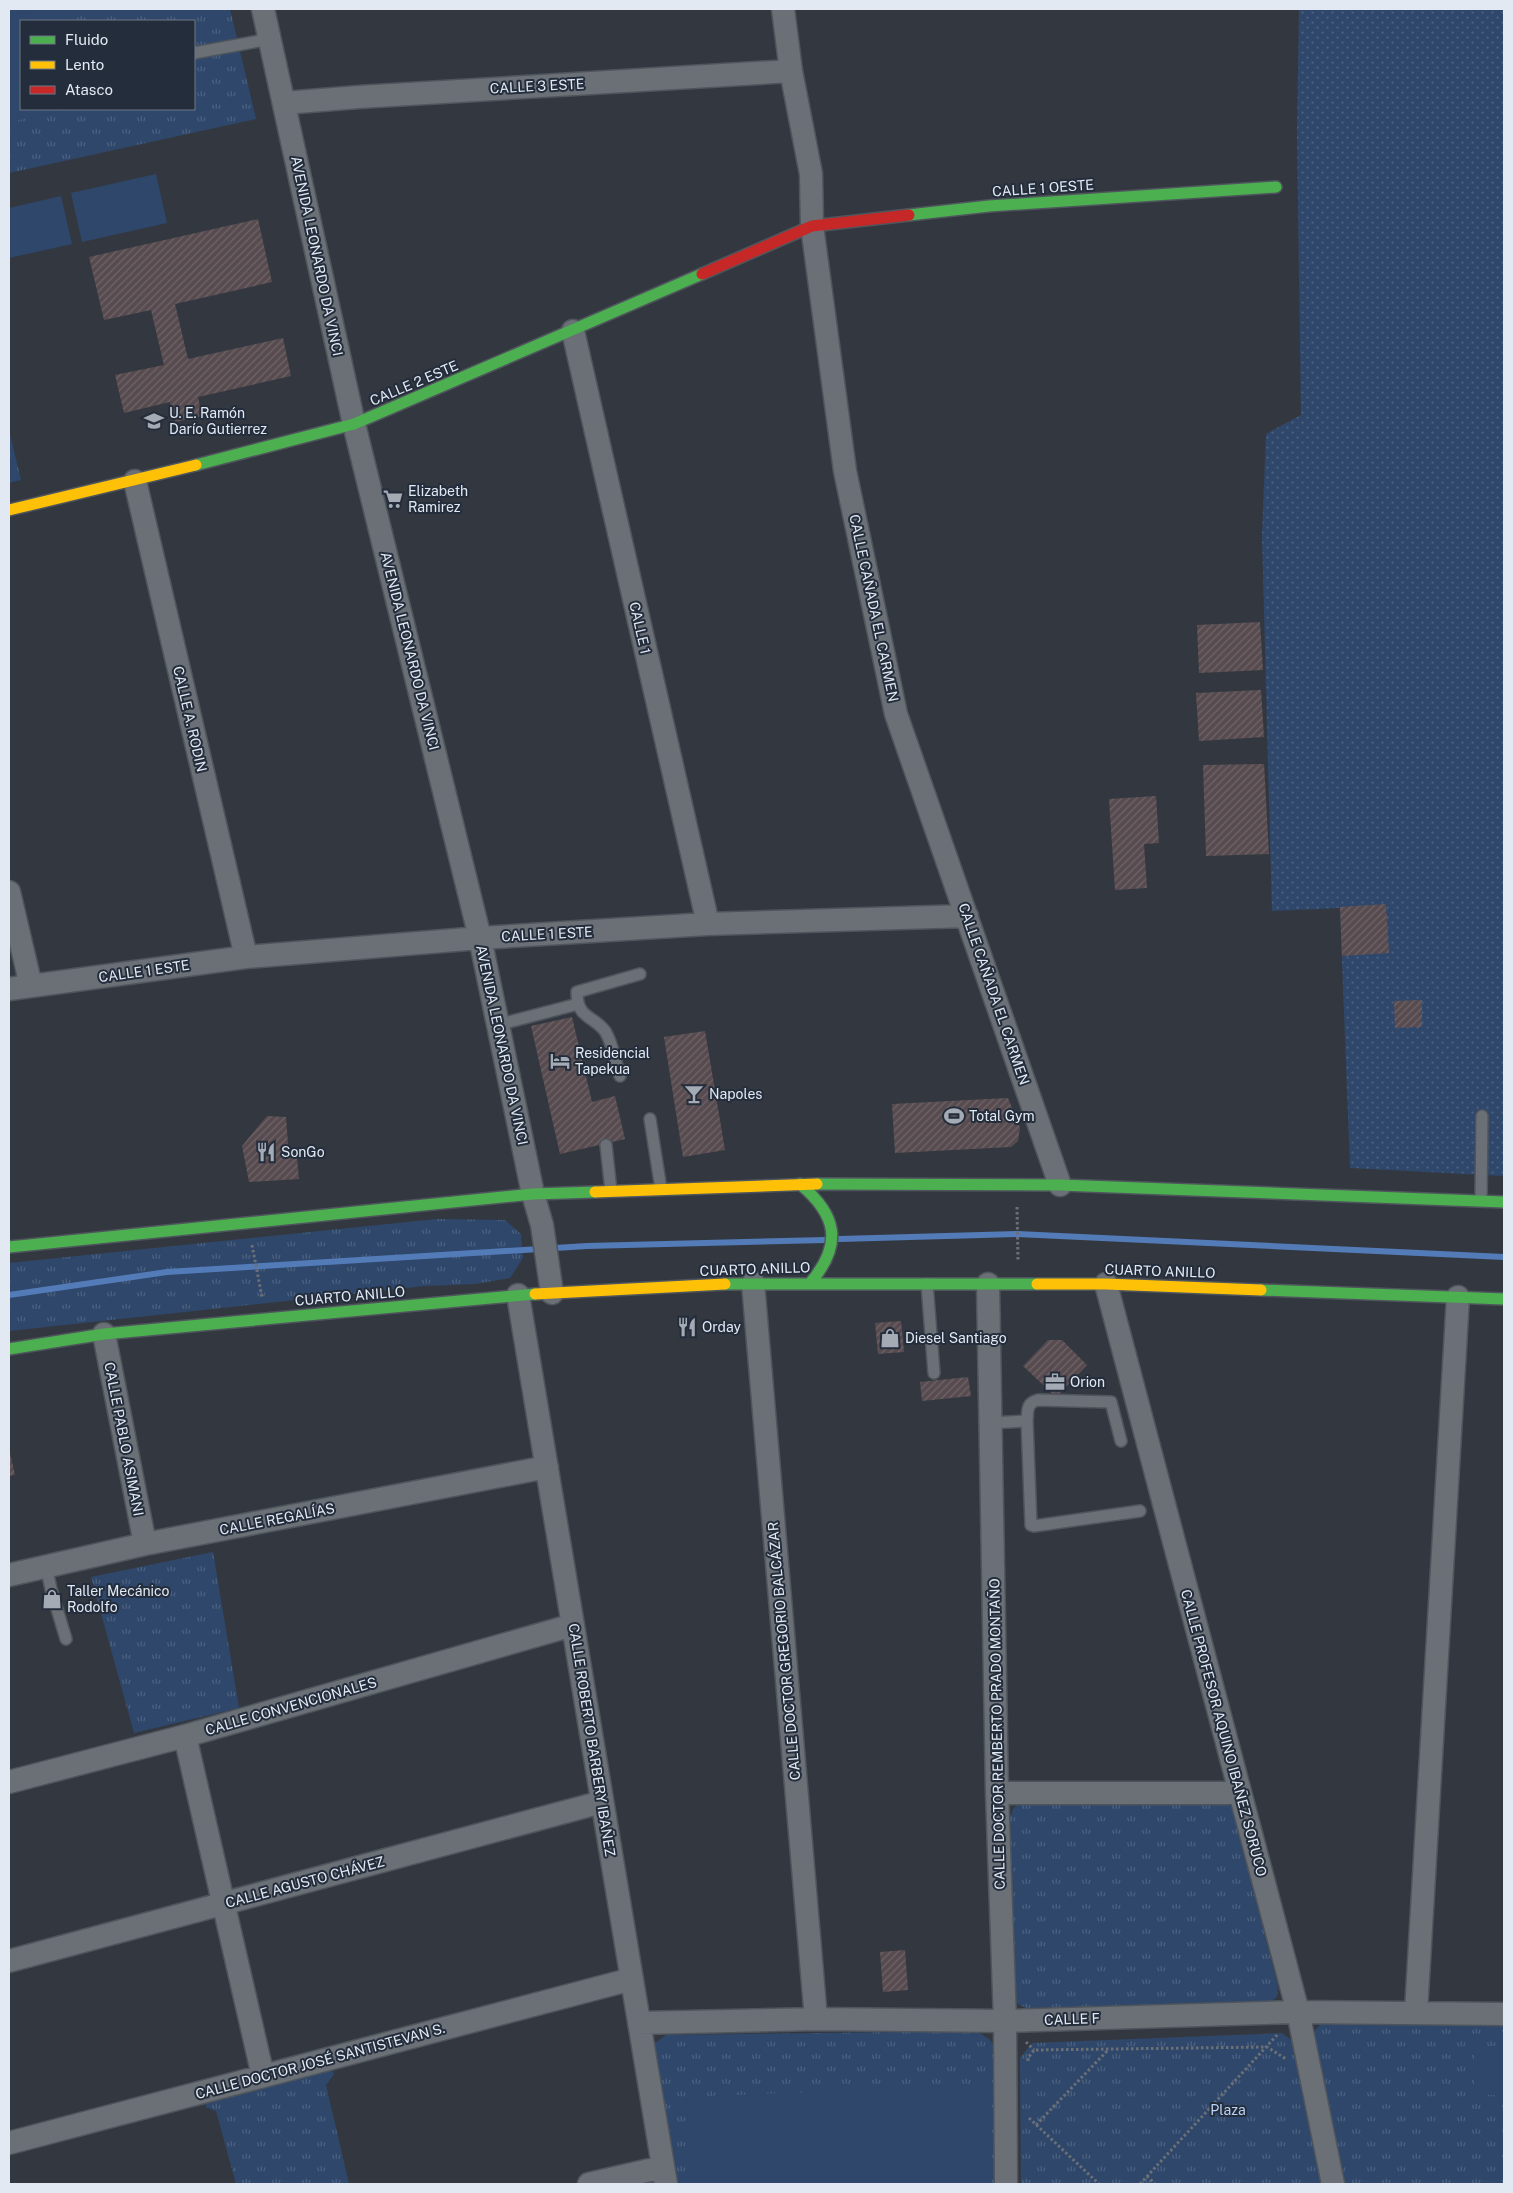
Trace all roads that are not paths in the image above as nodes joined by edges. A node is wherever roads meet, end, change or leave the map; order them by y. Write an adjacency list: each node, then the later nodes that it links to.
1 (263, 9): 3 (street, AVENIDA LEONARDO DA VINCI)
2 (783, 9): 5 (street, CALLE CAÑADA EL CARMEN)
3 (270, 39): 4 (lane); 6 (street, AVENIDA LEONARDO DA VINCI)
4 (195, 53)
5 (790, 71): 6 (street, CALLE 3 ESTE); 8 (street, CALLE CAÑADA EL CARMEN)
6 (284, 103): 10 (street, AVENIDA LEONARDO DA VINCI)
7 (1276, 186): 8 (main road, CALLE 1 OESTE)
8 (812, 226): 9 (main road, CALLE 2 ESTE); 14 (street, CALLE CAÑADA EL CARMEN)
9 (573, 331): 10 (main road, CALLE 2 ESTE); 15 (street, CALLE 1)
10 (354, 424): 11 (main road, CALLE 2 ESTE); 16 (street, AVENIDA LEONARDO DA VINCI)
11 (135, 481): 12 (main road, CALLE 2 ESTE); 17 (street, CALLE A. RODIN)
12 (9, 510)
13 (9, 892): 19 (street)
14 (967, 916): 15 (street, CALLE 1 ESTE); 29 (street, CALLE CAÑADA EL CARMEN)
15 (708, 924): 16 (street, CALLE 1 ESTE)
16 (480, 938): 17 (street, CALLE 1 ESTE); 22 (street, AVENIDA LEONARDO DA VINCI)
17 (246, 957): 19 (street, CALLE 1 ESTE)
18 (640, 974): 21 (lane)
19 (31, 986): 20 (street, CALLE 1 ESTE)
20 (9, 989)
21 (578, 1004): 22 (lane); 23 (lane)
22 (497, 1025): 32 (street, AVENIDA LEONARDO DA VINCI)
23 (620, 1076)
24 (1482, 1116): 34 (lane)
25 (650, 1119): 30 (lane)
26 (606, 1145): 31 (lane)
27 (800, 1184): 28 (main road); 30 (main road); 36 (main road)
28 (854, 1185): 29 (main road); 33 (main road)
29 (1060, 1185): 34 (main road)
30 (661, 1189): 31 (main road)
31 (611, 1191): 32 (main road)
32 (533, 1194): 38 (main road); 46 (street, AVENIDA LEONARDO DA VINCI)
33 (845, 1195)
34 (1481, 1200): 35 (main road)
35 (1504, 1202)
36 (836, 1221): 37 (main road); 40 (main road)
37 (843, 1238)
38 (9, 1247)
39 (857, 1274): 42 (main road)
40 (811, 1282): 41 (main road, CUARTO ANILLO); 42 (main road, CUARTO ANILLO)
41 (753, 1283): 46 (main road, CUARTO ANILLO); 76 (street, CALLE DOCTOR GREGORIO BALCÁZAR)
42 (869, 1283): 43 (main road, CUARTO ANILLO)
43 (927, 1284): 44 (main road, CUARTO ANILLO); 52 (lane)
44 (988, 1284): 45 (main road, CUARTO ANILLO); 55 (street, CALLE DOCTOR REMBERTO PRADO MONTAÑO)
45 (1106, 1284): 48 (main road, CUARTO ANILLO); 53 (street, CALLE PROFESOR AQUINO IBAÑEZ SORUCO)
46 (552, 1293): 47 (main road, CUARTO ANILLO)
47 (518, 1295): 50 (main road, CUARTO ANILLO); 58 (street, CALLE ROBERTO BARBERY IBAÑEZ)
48 (1458, 1297): 49 (main road, CUARTO ANILLO); 74 (street)
49 (1504, 1299)
50 (104, 1334): 51 (main road, CUARTO ANILLO); 60 (street, CALLE PABLO ASIMANI)
51 (9, 1350)
52 (934, 1373)
53 (1142, 1420): 56 (lane); 67 (street, CALLE PROFESOR AQUINO IBAÑEZ SORUCO)
54 (1028, 1422): 55 (lane); 56 (lane); 59 (lane)
55 (990, 1423): 68 (street, CALLE DOCTOR REMBERTO PRADO MONTAÑO)
56 (1116, 1423): 57 (lane)
57 (1121, 1441)
58 (546, 1467): 60 (street, CALLE REGALÍAS); 63 (street, CALLE ROBERTO BARBERY IBAÑEZ)
59 (1140, 1511)
60 (145, 1544): 61 (street, CALLE REGALÍAS)
61 (46, 1566): 62 (street, CALLE REGALÍAS); 64 (lane)
62 (9, 1575)
63 (573, 1625): 65 (street, CALLE CONVENCIONALES); 69 (street, CALLE ROBERTO BARBERY IBAÑEZ)
64 (66, 1639)
65 (185, 1736): 66 (street, CALLE CONVENCIONALES); 70 (street)
66 (9, 1782)
67 (1239, 1792): 68 (street); 73 (street, CALLE PROFESOR AQUINO IBAÑEZ SORUCO)
68 (997, 1793): 77 (street, CALLE DOCTOR REMBERTO PRADO MONTAÑO)
69 (602, 1802): 70 (street, CALLE AGUSTO CHÁVEZ); 72 (street, CALLE ROBERTO BARBERY IBAÑEZ)
70 (224, 1904): 71 (street, CALLE AGUSTO CHÁVEZ); 79 (street)
71 (9, 1961)
72 (632, 1979): 78 (street, CALLE ROBERTO BARBERY IBAÑEZ); 79 (street, CALLE DOCTOR JOSÉ SANTISTEVAN S.)
73 (1298, 2012): 74 (street, CALLE F); 77 (street, CALLE F); 84 (street, CALLE PROFESOR AQUINO IBAÑEZ SORUCO)
74 (1416, 2012): 75 (street, CALLE F)
75 (1504, 2014)
76 (816, 2020): 77 (street, CALLE F); 78 (street, CALLE F)
77 (1005, 2021): 83 (street, CALLE DOCTOR REMBERTO PRADO MONTAÑO)
78 (639, 2023): 81 (street, CALLE ROBERTO BARBERY IBAÑEZ)
79 (263, 2076): 80 (street, CALLE DOCTOR JOSÉ SANTISTEVAN S.)
80 (9, 2143)
81 (664, 2176): 82 (street)
82 (589, 2184)
83 (1006, 2184)
84 (1333, 2184)

